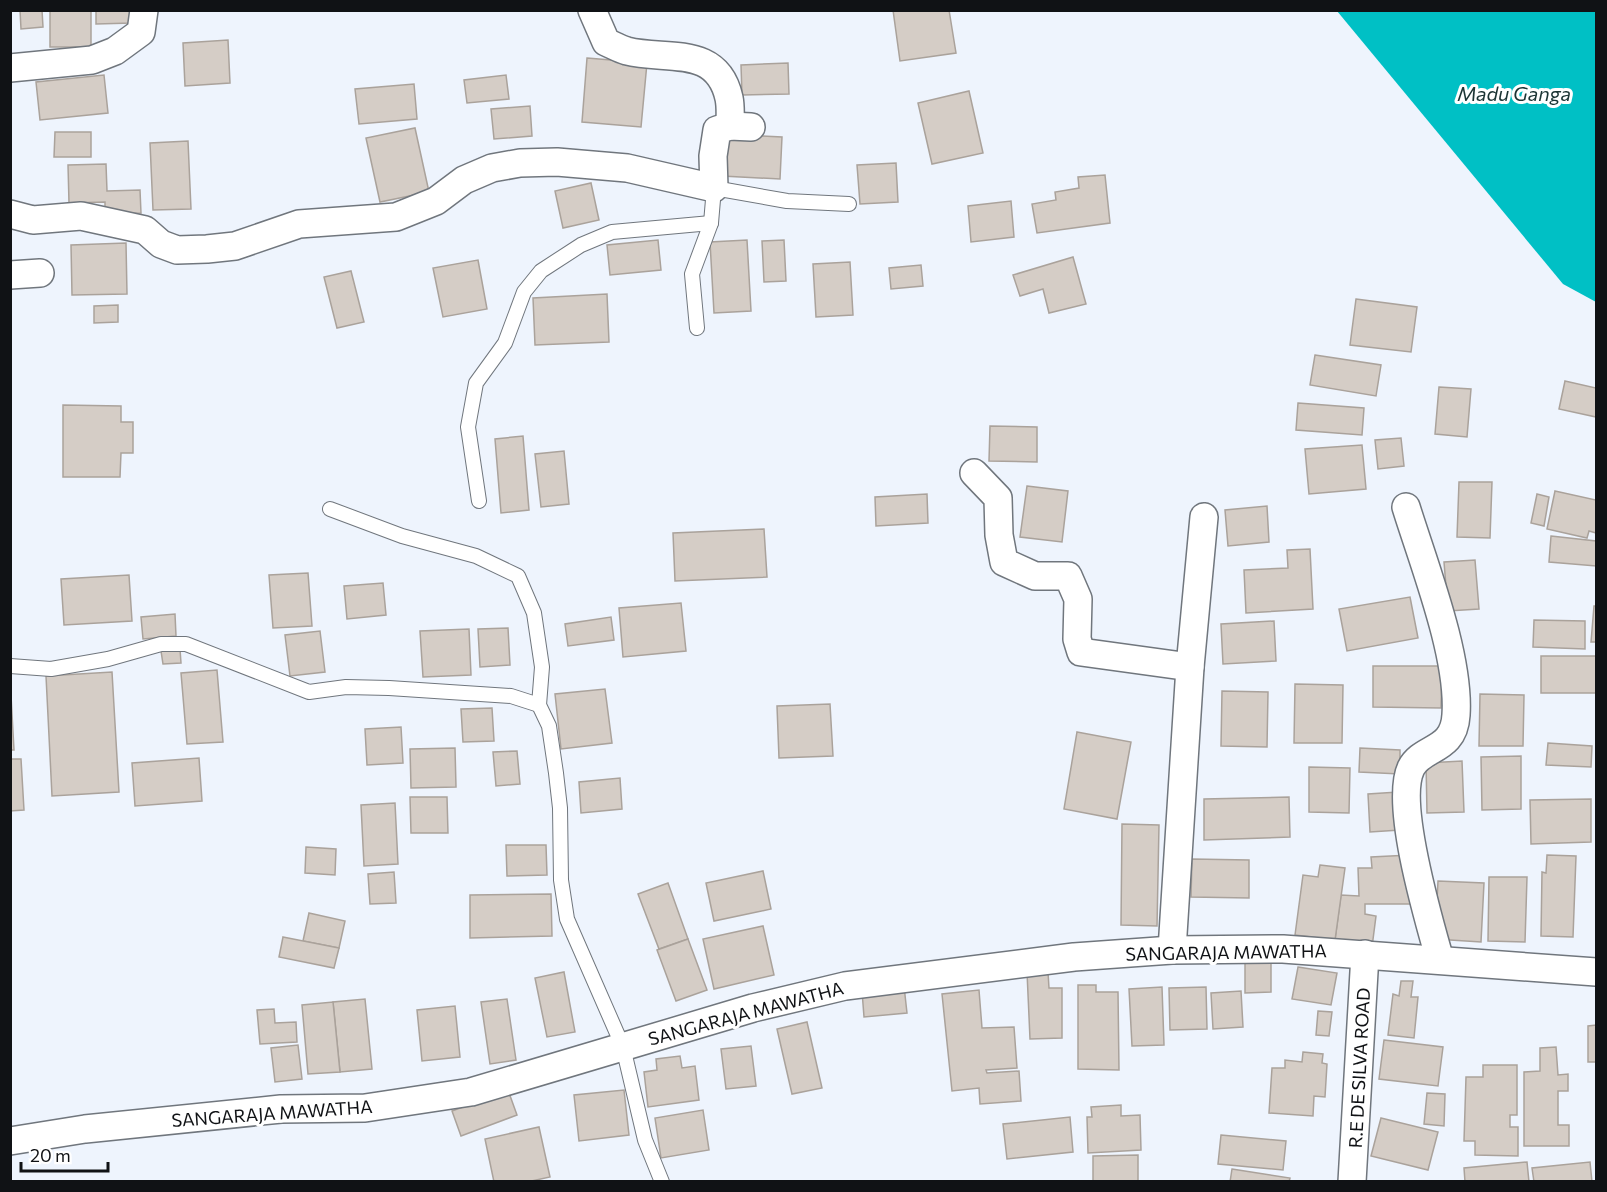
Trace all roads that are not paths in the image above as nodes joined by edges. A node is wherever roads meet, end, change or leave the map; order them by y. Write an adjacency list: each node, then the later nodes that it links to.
1 (592, 10): 4 (street)
2 (146, 11): 3 (street)
3 (10, 68)
4 (714, 188): 5 (lane); 6 (street); 7 (lane)
5 (849, 204)
6 (10, 214)
7 (711, 223): 10 (lane); 12 (lane)
8 (40, 273): 9 (street)
9 (10, 275)
10 (697, 328)
11 (974, 473): 17 (street)
12 (479, 501)
13 (1406, 507): 21 (street)
14 (330, 509): 18 (lane)
15 (1204, 517): 17 (street)
16 (10, 666): 18 (lane)
17 (1190, 667): 19 (street)
18 (540, 705): 23 (lane)
19 (1172, 950): 20 (street, SANGARAJA MAWATHA); 23 (street, SANGARAJA MAWATHA)
20 (1365, 954): 21 (street, SANGARAJA MAWATHA); 26 (street, R.E DE SILVA ROAD)
21 (1440, 960): 22 (street, SANGARAJA MAWATHA)
22 (1596, 972)
23 (623, 1047): 24 (street, SANGARAJA MAWATHA); 25 (lane)
24 (10, 1141)
25 (662, 1182)
26 (1352, 1182)

